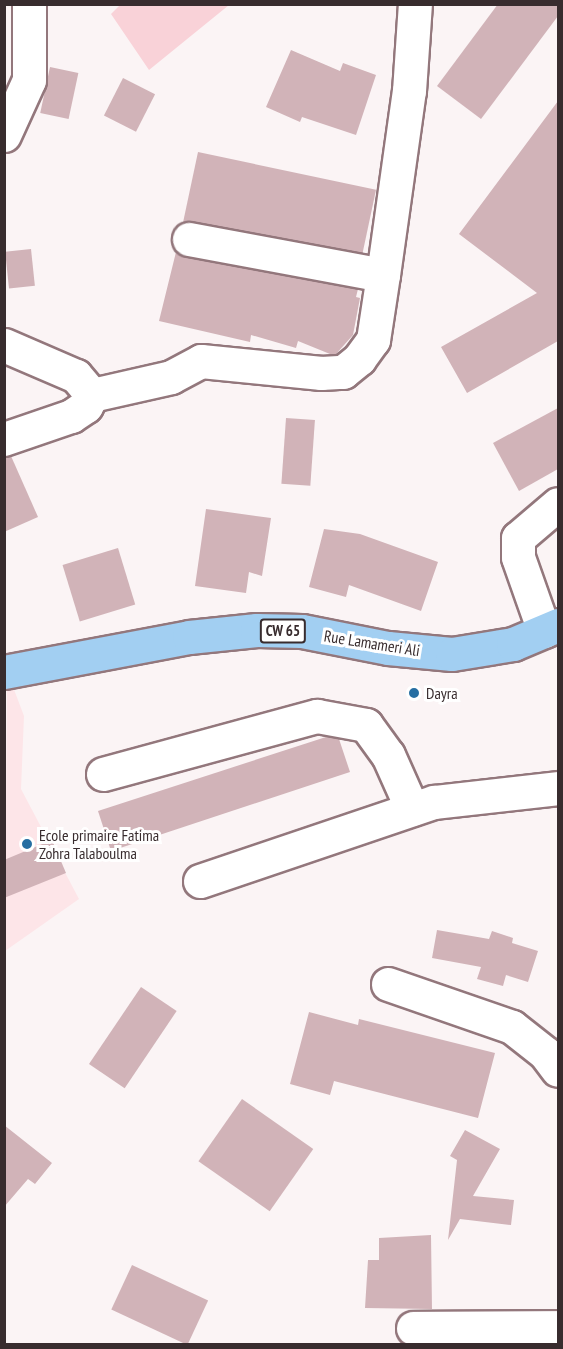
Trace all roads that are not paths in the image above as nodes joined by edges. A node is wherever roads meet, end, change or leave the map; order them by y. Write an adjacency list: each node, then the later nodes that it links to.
1 (30, 4): 3 (street)
2 (415, 4): 5 (street)
3 (4, 135)
4 (189, 239): 5 (street)
5 (383, 275): 7 (street)
6 (4, 345): 7 (street)
7 (92, 395): 8 (street)
8 (4, 439)
9 (558, 504): 10 (street)
10 (551, 628): 11 (main road, Rue Lamameri Ali / CW 65)
11 (4, 672)
12 (103, 774): 14 (street)
13 (558, 788): 14 (street)
14 (412, 809): 15 (street)
15 (200, 881)
16 (388, 984): 17 (street)
17 (558, 1070)
18 (558, 1327): 19 (street)
19 (413, 1328)

